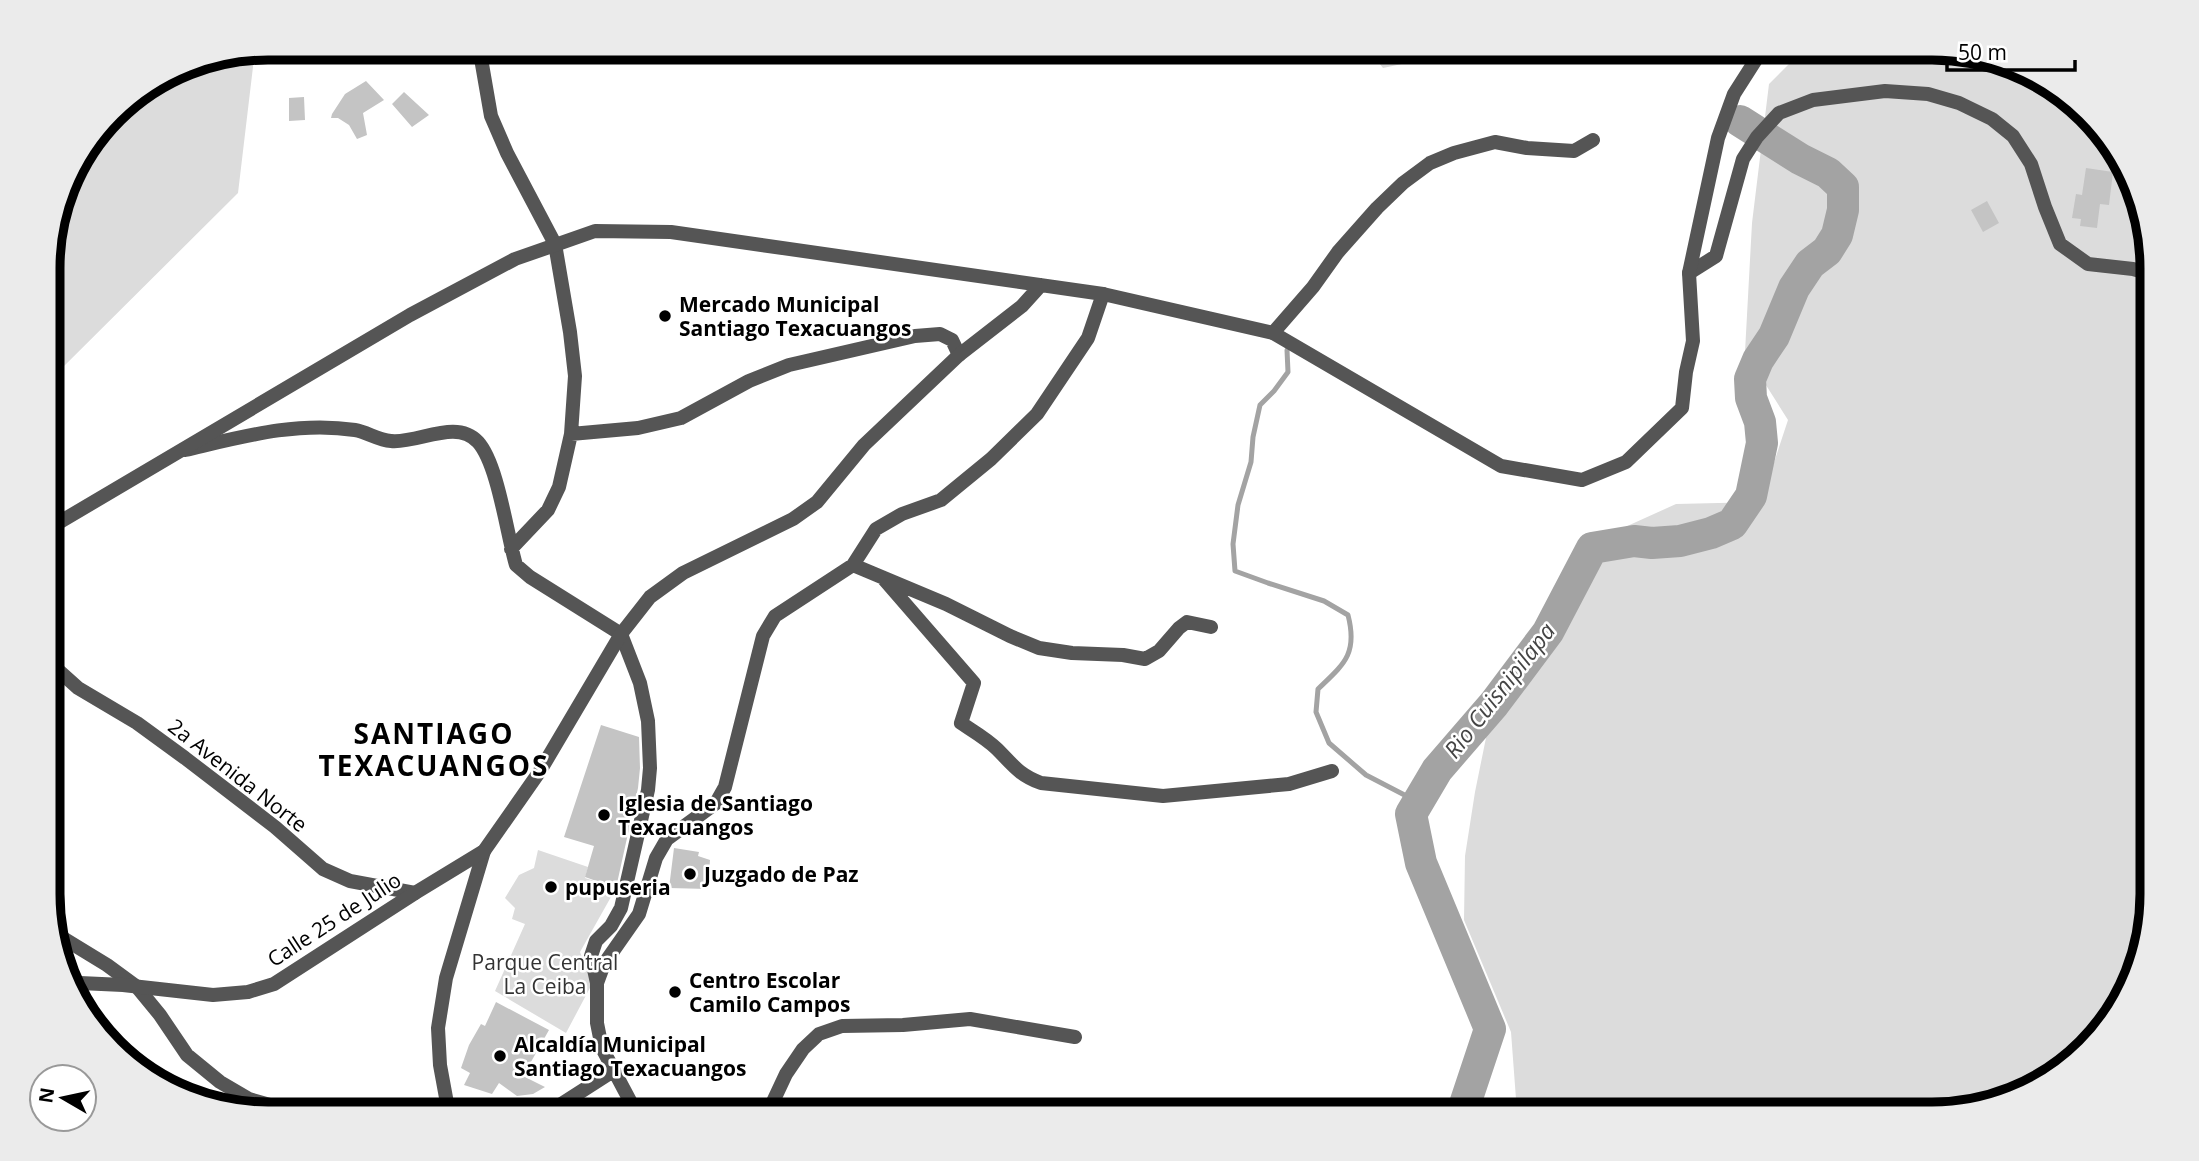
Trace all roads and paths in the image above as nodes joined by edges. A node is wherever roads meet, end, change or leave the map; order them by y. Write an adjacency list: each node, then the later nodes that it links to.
1 (481, 60): 4 (street)
2 (1756, 60): 6 (street)
3 (1593, 140): 9 (street)
4 (555, 244): 7 (street); 11 (street); 12 (street)
5 (2140, 271): 6 (street)
6 (1689, 274): 9 (street)
7 (1041, 285): 8 (street); 10 (street)
8 (1103, 295): 9 (street); 15 (street)
9 (1273, 334)
10 (959, 355): 11 (street); 18 (street)
11 (571, 434): 14 (street)
12 (184, 450): 13 (street); 14 (street)
13 (60, 521)
14 (511, 549): 18 (street)
15 (853, 565): 16 (street); 25 (street)
16 (881, 577): 17 (street); 20 (street)
17 (1211, 627)
18 (621, 634): 21 (street); 25 (street)
19 (60, 672): 22 (street, 2a Avenida Norte)
20 (1332, 771)
21 (484, 851): 22 (street, Calle 25 de Julio); 30 (street)
22 (415, 892): 26 (street, Calle 25 de Julio)
23 (65, 940): 26 (street)
24 (80, 983): 26 (street, Calle 25 de Julio)
25 (597, 983): 28 (street)
26 (137, 987): 29 (street)
27 (1075, 1037): 33 (street)
28 (613, 1071): 31 (street); 32 (street)
29 (239, 1100)
30 (447, 1102)
31 (564, 1102)
32 (630, 1102)
33 (773, 1102)

